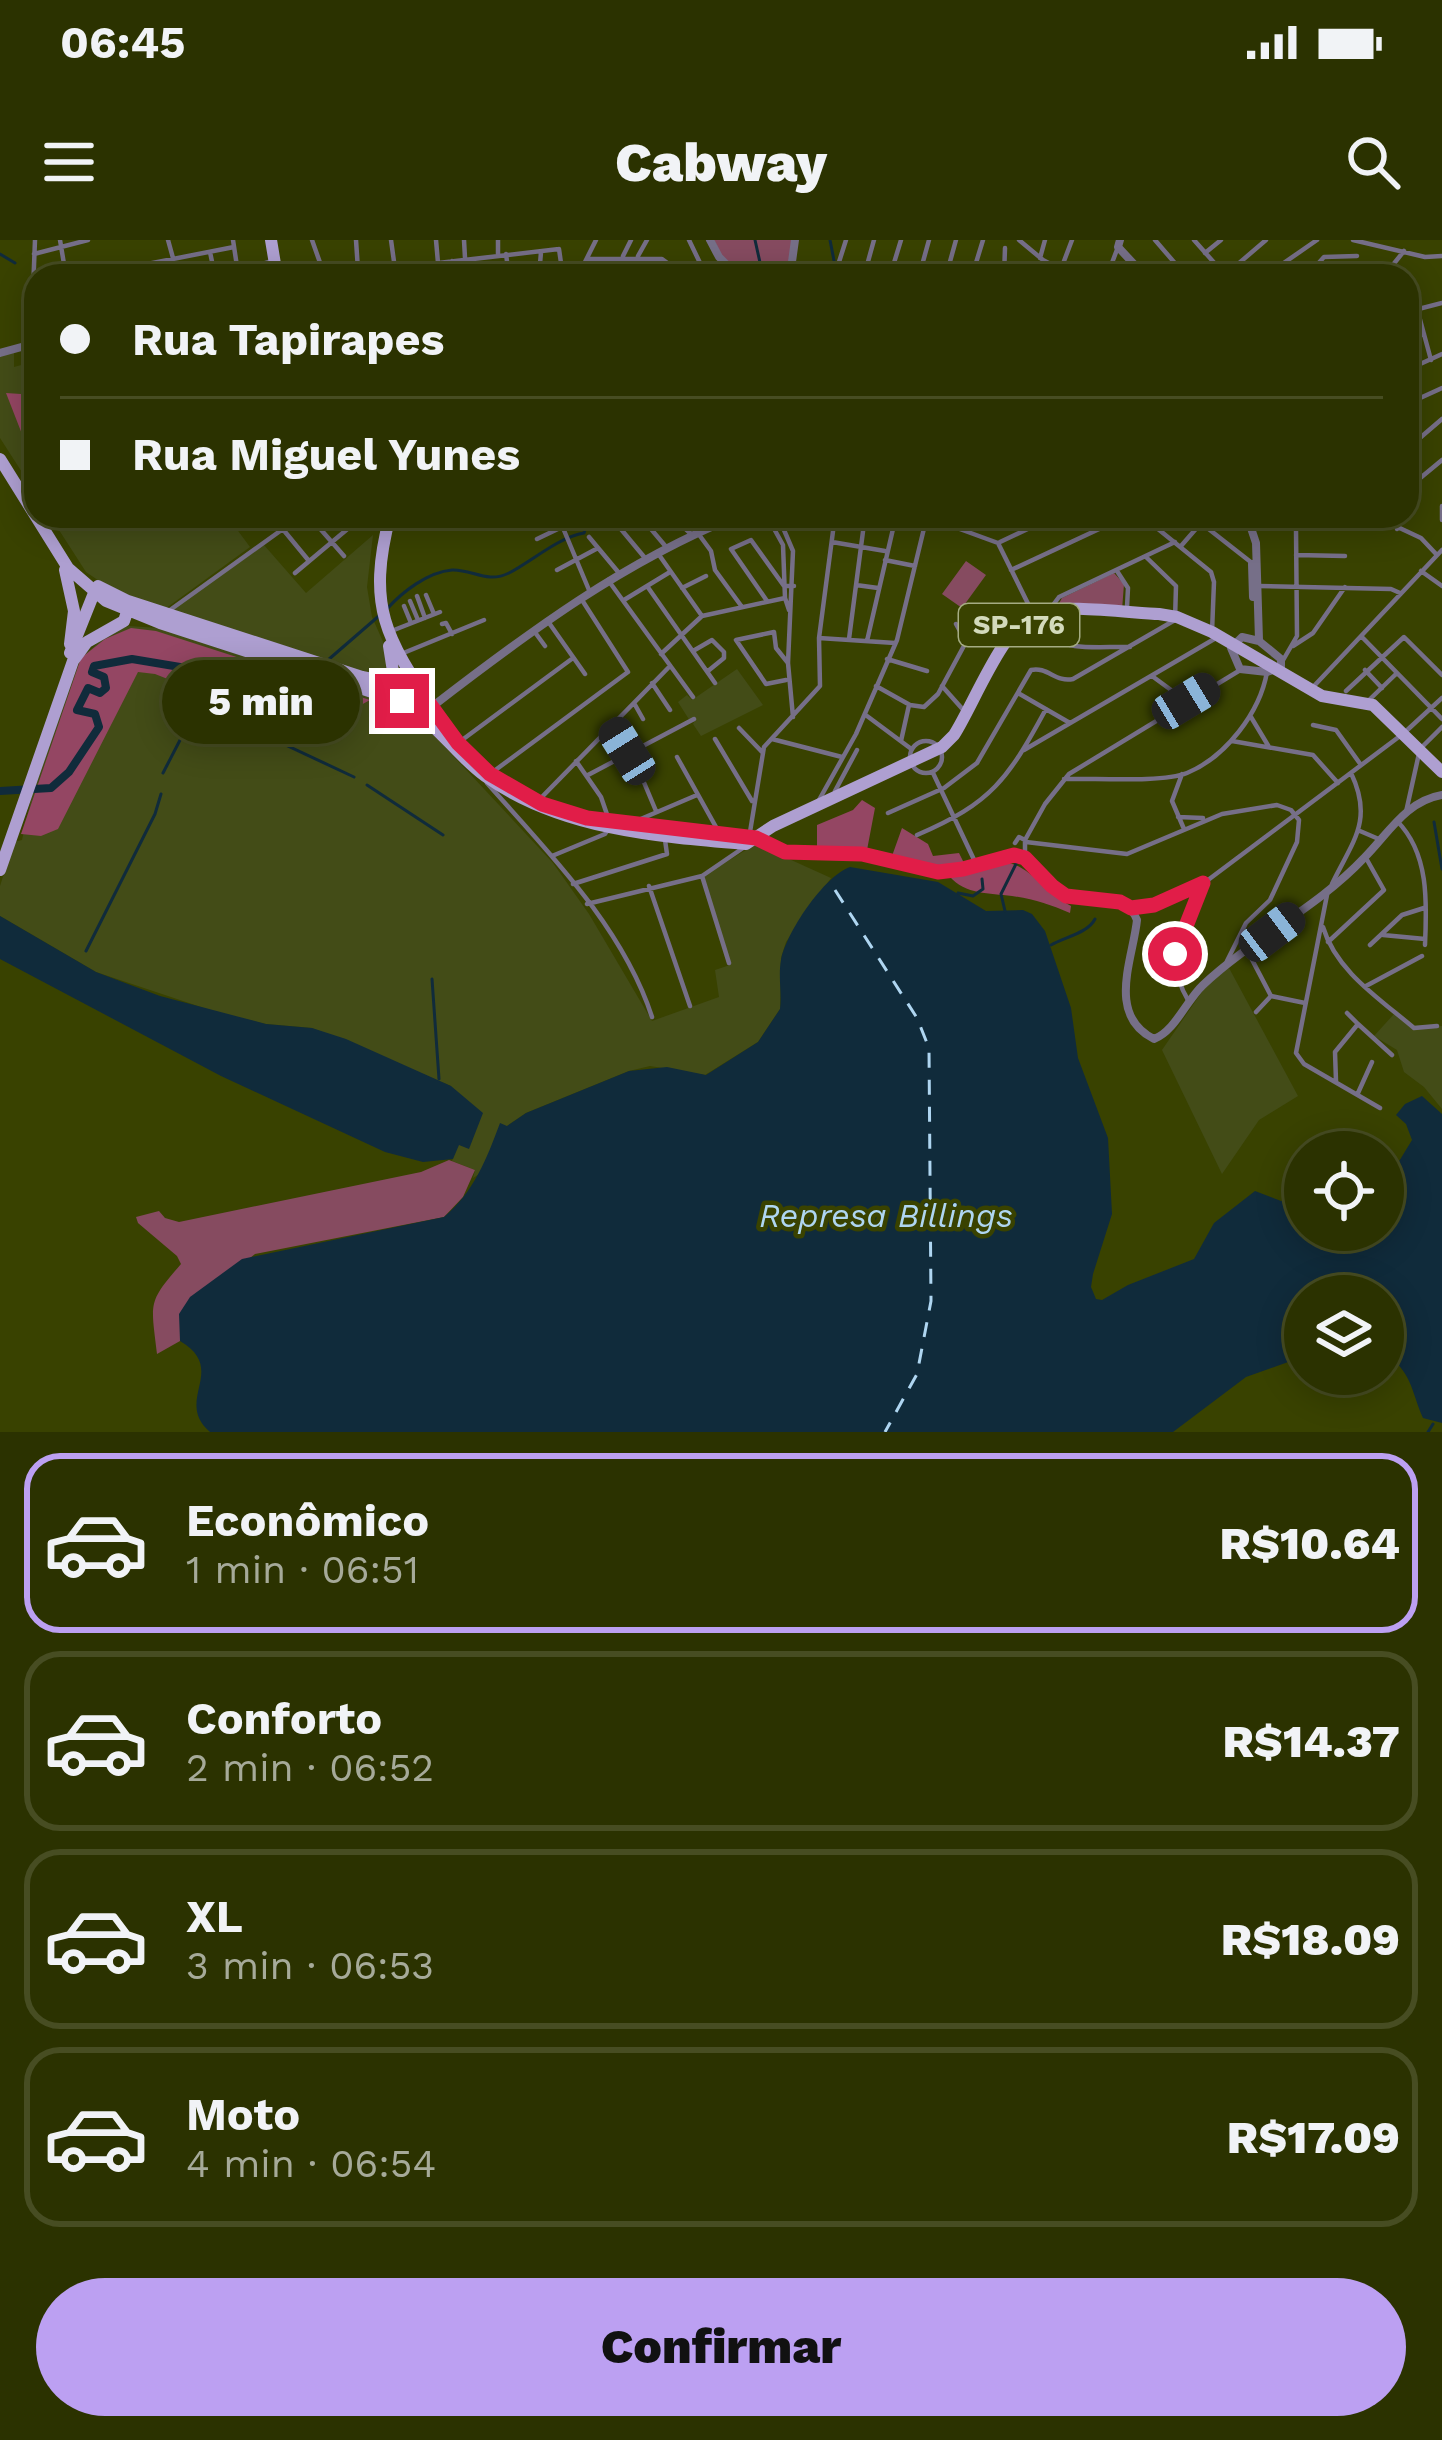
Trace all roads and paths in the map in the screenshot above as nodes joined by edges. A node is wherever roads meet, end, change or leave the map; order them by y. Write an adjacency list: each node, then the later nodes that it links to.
1 (34, 240): 28 (street)
2 (88, 240): 19 (street)
3 (168, 240): 36 (street)
4 (436, 240): 41 (street)
5 (464, 240): 39 (street)
6 (498, 240): 30 (street)
7 (532, 240): 26 (street)
8 (563, 240): 23 (street)
9 (596, 240): 37 (street)
10 (631, 240): 34 (street)
11 (647, 240): 33 (street)
12 (1018, 240): 35 (street)
13 (1045, 240): 35 (street)
14 (1155, 240): 55 (street)
15 (1193, 240): 29 (street)
16 (1221, 240): 29 (street)
17 (1266, 240): 57 (street)
18 (1353, 240): 27 (street)
19 (61, 242): 28 (street)
20 (1315, 242): 38 (street); 58 (street)
21 (233, 243): 24 (street)
22 (1005, 248): 53 (street)
23 (559, 249): 25 (street); 42 (street)
24 (209, 250): 36 (street); 46 (street)
25 (541, 250): 26 (street); 50 (street)
26 (532, 251): 30 (street)
27 (1404, 251): 32 (street); 60 (street)
28 (34, 254): 43 (street)
29 (1205, 254): 56 (street)
30 (502, 255): 39 (street); 49 (street)
31 (1357, 256): 38 (street)
32 (1442, 256)
33 (638, 257): 34 (street); 52 (street)
34 (622, 258): 37 (street)
35 (1040, 258): 54 (street)
36 (172, 259): 44 (street); 45 (street)
37 (587, 259): 51 (street)
38 (1320, 259): 59 (street)
39 (465, 260): 40 (street)
40 (452, 261): 41 (street); 48 (street)
41 (438, 263): 47 (street)
42 (561, 263)
43 (34, 264)
44 (155, 264)
45 (174, 264)
46 (212, 264)
47 (433, 264)
48 (453, 264)
49 (505, 264)
50 (540, 264)
51 (586, 264)
52 (669, 264)
53 (1004, 264)
54 (1051, 264)
55 (1176, 264)
56 (1214, 264)
57 (1238, 264)
58 (1283, 264)
59 (1316, 264)
60 (1393, 264)
61 (1419, 316): 62 (street)
62 (1424, 334): 63 (street); 65 (street)
63 (1419, 336)
64 (1442, 354): 65 (street)
65 (1431, 360): 66 (street)
66 (1419, 365)
67 (1442, 419): 68 (street)
68 (1419, 439)
69 (5, 459): 72 (main road); 73 (main road)
70 (1442, 460): 71 (street)
71 (1419, 480)
72 (24, 485)
73 (24, 492)
74 (1442, 506): 75 (street)
75 (1442, 520)
76 (44, 528): 112 (main road)
77 (52, 528): 151 (main road)
78 (319, 528): 108 (street)
79 (348, 528): 108 (street)
80 (382, 528): 198 (main road)
81 (383, 528): 179 (main road)
82 (560, 528): 107 (street)
83 (562, 528): 125 (street)
84 (620, 528): 124 (street)
85 (648, 528): 115 (street)
86 (687, 528): 105 (street)
87 (709, 528): 105 (street)
88 (774, 528): 139 (street)
89 (784, 528): 137 (street)
90 (834, 528): 109 (street)
91 (863, 528): 113 (street)
92 (893, 528): 116 (street)
93 (924, 528): 129 (street)
94 (957, 528): 110 (street)
95 (1029, 528): 110 (street)
96 (1101, 528): 131 (street)
97 (1157, 528): 111 (street)
98 (1196, 528): 111 (street)
99 (1207, 528): 117 (street)
100 (1247, 528): 118 (street)
101 (1249, 528): 146 (street)
102 (1297, 528): 120 (street)
103 (282, 529): 127 (street); 167 (street)
104 (1397, 529): 119 (street)
105 (695, 534): 115 (street); 162 (street)
106 (589, 537): 114 (street)
107 (537, 539)
108 (331, 542): 121 (street); 127 (street)
109 (832, 542): 113 (street); 185 (street)
110 (998, 543): 131 (street)
111 (1178, 544): 123 (street); 184 (street)
112 (55, 547): 151 (main road); 197 (main road)
113 (860, 547): 116 (street); 141 (street)
114 (598, 548): 125 (street); 136 (street)
115 (662, 550): 124 (street); 134 (street)
116 (887, 551): 126 (street)
117 (1237, 551): 118 (street); 128 (street)
118 (1252, 551): 128 (street)
119 (1439, 552): 133 (street)
120 (1296, 555): 122 (street); 142 (street)
121 (344, 556)
122 (1345, 556)
123 (1145, 557): 132 (street); 166 (street)
124 (645, 559): 136 (street)
125 (576, 560): 130 (street); 152 (street)
126 (885, 560): 129 (street); 150 (street)
127 (309, 561): 135 (street)
128 (1252, 563): 146 (street)
129 (915, 566): 190 (street)
130 (556, 570)
131 (1011, 570): 168 (street)
132 (1118, 571): 161 (street); 164 (street)
133 (1421, 571): 147 (street); 153 (street)
134 (670, 572): 143 (street); 149 (street)
135 (295, 573)
136 (619, 573): 140 (street)
137 (794, 575): 139 (street); 145 (street)
138 (706, 576): 149 (street)
139 (784, 576): 144 (street)
140 (608, 580): 152 (street); 157 (street)
141 (856, 585): 150 (street); 186 (street)
142 (1297, 585): 146 (street); 148 (street); 192 (street)
143 (647, 586): 157 (street); 183 (street)
144 (784, 586): 145 (street); 156 (street); 158 (street)
145 (794, 586): 163 (street)
146 (1255, 586): 174 (street)
147 (1442, 586)
148 (1345, 587): 153 (street); 192 (street)
149 (682, 588): 165 (street)
150 (878, 588): 187 (street)
151 (102, 593): 160 (main road); 172 (main road)
152 (584, 593): 171 (street); 271 (street)
153 (1400, 593): 182 (street)
154 (426, 595): 169 (street)
155 (417, 596): 169 (street)
156 (785, 598): 158 (street); 163 (street)
157 (623, 600): 195 (street)
158 (767, 602): 162 (street)
159 (407, 603): 169 (street)
160 (128, 606): 167 (main road); 177 (main road)
161 (1054, 606): 164 (main road, SP-176); 168 (main road, SP-176)
162 (742, 607): 165 (street)
163 (789, 610): 203 (street)
164 (1125, 613): 173 (main road, SP-176)
165 (702, 616): 183 (street)
166 (1177, 617): 173 (main road, SP-176); 184 (main road, SP-176)
167 (163, 618): 177 (main road); 200 (main road); 202 (main road)
168 (1027, 618): 189 (street); 193 (street); 236 (main road, SP-176)
169 (418, 620): 179 (street)
170 (484, 620): 181 (street)
171 (547, 620): 178 (street); 199 (street)
172 (86, 621): 180 (main road); 197 (main road)
173 (1161, 621): 193 (street)
174 (1256, 622): 184 (street); 188 (street)
175 (442, 624): 181 (street)
176 (956, 624): 189 (street)
177 (116, 625): 180 (main road)
178 (534, 630): 191 (street); 232 (street)
179 (388, 632): 198 (main road)
180 (98, 634): 301 (main road)
181 (452, 634): 198 (street)
182 (1360, 635): 196 (street); 222 (street)
183 (683, 636): 194 (street); 195 (street)
184 (1228, 637): 188 (street); 205 (main road, SP-176); 206 (street); 212 (street)
185 (820, 638): 186 (street); 239 (street)
186 (849, 640): 187 (street)
187 (867, 640): 190 (street)
188 (1259, 641): 205 (street)
189 (966, 642): 220 (street)
190 (895, 644): 201 (street)
191 (545, 646)
192 (1292, 646): 205 (street)
193 (1131, 647): 224 (street)
194 (693, 651): 208 (street); 208 (street)
195 (662, 654): 204 (street)
196 (1382, 656): 207 (street); 210 (street); 213 (street)
197 (68, 657): 301 (main road)
198 (398, 658): 214 (main road); 218 (main road); 232 (main road)
199 (573, 658): 211 (street); 253 (street)
200 (308, 659): 202 (main road); 214 (main road)
201 (886, 659): 209 (street); 219 (street)
202 (274, 660): 227 (main road)
203 (788, 663): 215 (street); 215 (street)
204 (670, 666): 217 (street); 225 (street)
205 (1276, 668): 206 (street); 222 (main road, SP-176); 238 (street)
206 (1241, 669): 228 (street)
207 (1365, 670): 221 (street); 223 (street)
208 (708, 671): 216 (street)
209 (927, 671)
210 (1398, 672): 221 (street); 234 (street)
211 (585, 674)
212 (1152, 676): 228 (street); 243 (street)
213 (1442, 676)
214 (371, 680): 218 (main road)
215 (788, 680): 239 (street)
216 (715, 682)
217 (652, 683): 230 (street); 235 (street)
218 (394, 684): 227 (main road); 232 (main road)
219 (876, 686): 231 (street); 237 (street)
220 (942, 686): 231 (street); 236 (street)
221 (1382, 688): 229 (street)
222 (1310, 690): 229 (main road, SP-176)
223 (1346, 691)
224 (1018, 693): 233 (street); 278 (street)
225 (693, 698)
226 (1442, 698): 234 (street)
227 (402, 701): 232 (main road); 271 (main road)
228 (1186, 701): 267 (street)
229 (1367, 702): 247 (main road, SP-176)
230 (634, 703): 240 (street); 245 (street)
231 (910, 704): 251 (street)
232 (433, 706): 253 (main road)
233 (1046, 709): 243 (street); 258 (street)
234 (1432, 709): 242 (street); 247 (street)
235 (670, 710)
236 (967, 714): 255 (main road, SP-176)
237 (865, 715): 251 (street); 264 (street)
238 (1251, 717): 252 (street); 256 (street)
239 (793, 718): 250 (street)
240 (643, 719)
241 (694, 719): 261 (street)
242 (1442, 723): 248 (street)
243 (1070, 724): 258 (street)
244 (1313, 724): 268 (street)
245 (612, 726): 261 (street); 265 (street)
246 (739, 728): 262 (street)
247 (1404, 734): 259 (main road, SP-176); 268 (street)
248 (1433, 735): 254 (street); 259 (street)
249 (716, 739): 284 (street)
250 (770, 739): 262 (street); 264 (street)
251 (901, 741): 257 (street)
252 (1230, 741): 256 (street); 273 (street)
253 (458, 743): 271 (main road)
254 (1442, 744)
255 (942, 747): 257 (street); 266 (main road, SP-176); 269 (street)
256 (1269, 747): 277 (street)
257 (910, 748): 266 (street)
258 (1024, 749): 292 (street)
259 (1420, 749): 270 (main road, SP-176); 288 (street)
260 (857, 750): 283 (street)
261 (628, 752): 274 (street); 287 (street)
262 (763, 752): 284 (street)
263 (677, 757): 279 (street)
264 (842, 757): 285 (street)
265 (576, 761): 274 (street); 282 (street)
266 (911, 763): 269 (street); 283 (main road, SP-176)
267 (1084, 764): 275 (street); 276 (street)
268 (1361, 765): 272 (street)
269 (933, 772): 278 (street)
270 (1442, 772)
271 (484, 773): 281 (main road); 282 (main road); 286 (street)
272 (1351, 773): 277 (street); 298 (street)
273 (1182, 774): 276 (street); 291 (street)
274 (588, 776): 295 (street)
275 (1064, 779): 276 (street); 305 (street)
276 (1095, 779)
277 (1338, 783): 290 (street)
278 (941, 789): 289 (street); 292 (street)
279 (697, 795): 287 (street); 302 (street)
280 (1442, 795): 288 (street)
281 (513, 796): 286 (street); 295 (main road)
282 (538, 802): 295 (main road)
283 (830, 802): 285 (main road, SP-176)
284 (754, 805): 303 (street)
285 (815, 808): 303 (main road, SP-176)
286 (512, 811): 306 (street)
287 (656, 812): 296 (street)
288 (1406, 812): 294 (street)
289 (888, 813)
290 (1296, 814): 293 (street); 313 (street); 328 (street)
291 (1178, 817): 293 (street); 297 (street)
292 (955, 818): 300 (street); 310 (street)
293 (1206, 819): 297 (street)
294 (1397, 821): 304 (street); 319 (street)
295 (611, 824): 296 (main road); 299 (main road); 306 (street)
296 (629, 824): 302 (main road)
297 (1184, 829): 305 (street)
298 (1360, 831): 304 (street); 316 (street)
299 (662, 833): 302 (main road); 314 (street)
300 (917, 835)
301 (6, 837): 311 (main road)
302 (722, 839): 303 (main road); 307 (street)
303 (751, 840): 307 (street); 310 (street)
304 (1381, 840): 309 (street)
305 (1023, 845): 308 (street); 308 (street); 320 (street)
306 (552, 856): 314 (street)
307 (733, 856): 312 (street)
308 (1003, 857): 310 (street)
309 (1365, 857): 316 (street); 323 (street)
310 (976, 866)
311 (0, 871)
312 (702, 876): 315 (street); 327 (street)
313 (1203, 883): 318 (street); 331 (street)
314 (573, 884): 317 (street)
315 (650, 886): 317 (street); 333 (street)
316 (1331, 888): 321 (street); 325 (street)
317 (587, 904): 336 (street)
318 (1154, 905): 320 (street); 320 (street)
319 (1424, 908): 322 (street); 322 (street)
320 (1137, 912): 331 (street)
321 (1323, 926): 323 (street); 332 (street)
322 (1380, 934): 324 (street)
323 (1328, 943): 329 (street)
324 (1370, 945)
325 (1247, 950): 328 (street); 330 (street)
326 (1422, 956): 329 (street)
327 (729, 963)
328 (1225, 966): 331 (street)
329 (1366, 986): 338 (street)
330 (1271, 996): 332 (street); 334 (street)
331 (1188, 1000)
332 (1305, 1003): 341 (street)
333 (690, 1006)
334 (1256, 1012)
335 (1347, 1013): 337 (street)
336 (652, 1017)
337 (1358, 1024): 339 (street); 341 (street)
338 (1437, 1026)
339 (1392, 1055)
340 (1372, 1062): 342 (street)
341 (1336, 1081): 342 (street)
342 (1358, 1093): 343 (street)
343 (1380, 1108)

